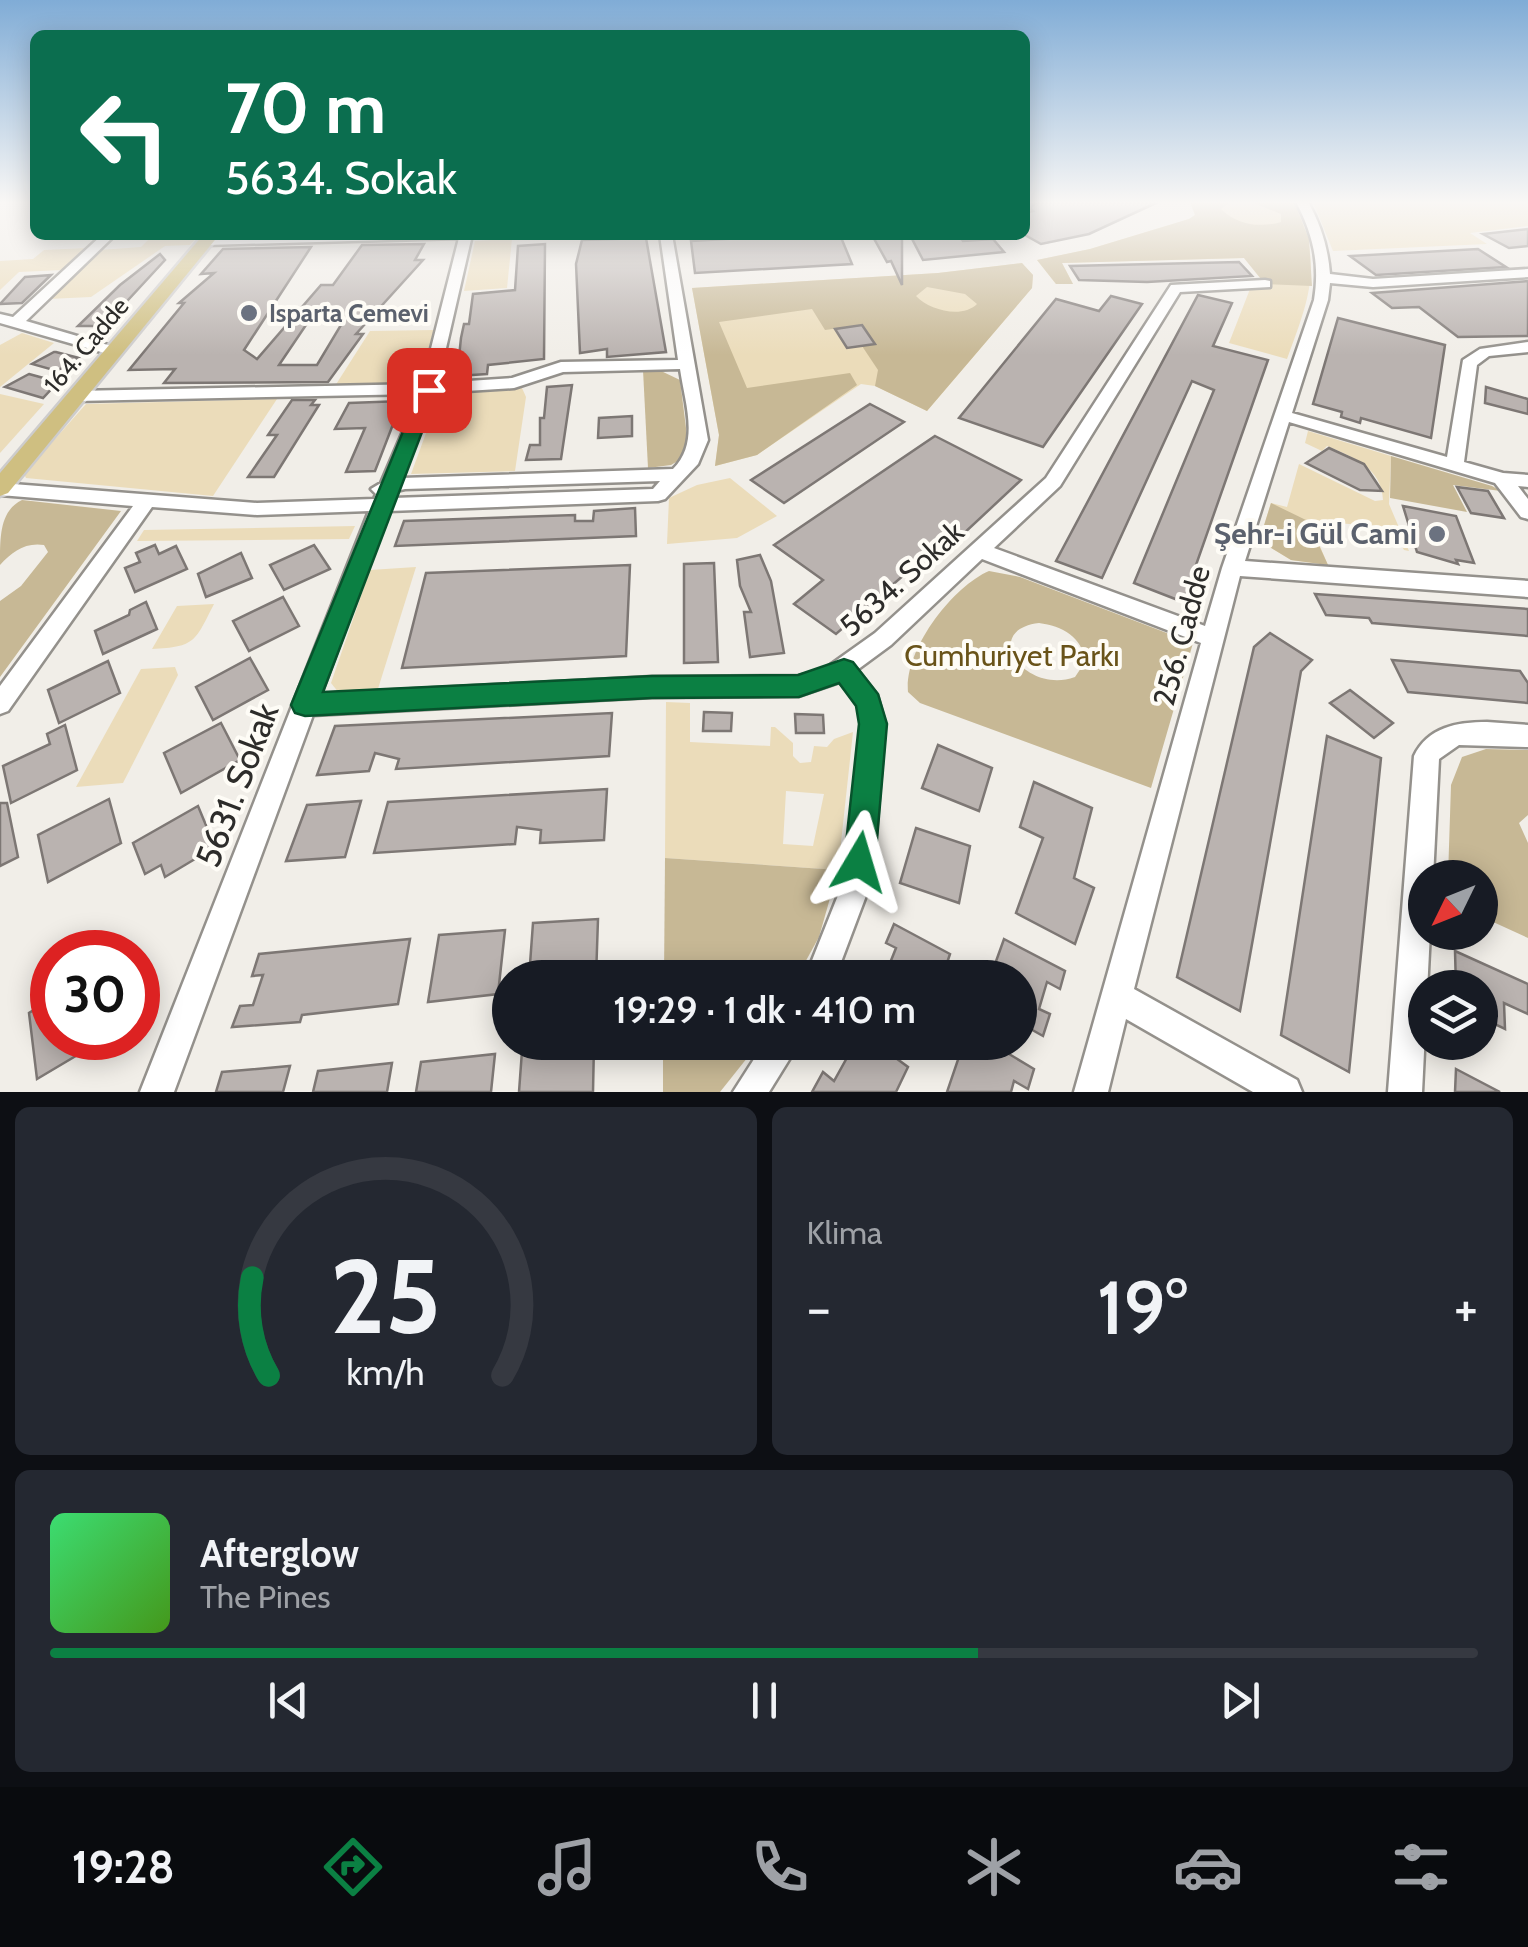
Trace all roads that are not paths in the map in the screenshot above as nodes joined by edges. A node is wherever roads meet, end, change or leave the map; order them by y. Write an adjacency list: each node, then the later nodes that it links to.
1 (87, 253): 9 (street)
2 (196, 253): 11 (main road, 164. Cadde)
3 (462, 253): 13 (street, 5631. Sokak)
4 (669, 253): 12 (street)
5 (1321, 253): 7 (street, 256. Cadde)
6 (1528, 273): 7 (street)
7 (1324, 278): 15 (street, 256. Cadde)
8 (1265, 284): 23 (street, 5634. Sokak)
9 (8, 320): 11 (street)
10 (1528, 348): 16 (street)
11 (113, 351): 14 (main road, 164. Cadde)
12 (688, 364): 13 (street); 20 (street)
13 (429, 390): 14 (street); 20 (street, 5631. Sokak)
14 (76, 396): 19 (main road, 164. Cadde)
15 (1282, 415): 16 (street); 24 (street, 256. Cadde)
16 (1455, 465): 17 (street)
17 (1502, 479): 18 (street); 22 (street)
18 (1528, 481)
19 (0, 488): 21 (street)
20 (386, 494): 21 (street); 29 (street, 5631. Sokak)
21 (148, 500): 28 (street)
22 (1528, 512)
23 (979, 550): 26 (street); 27 (street, 5634. Sokak)
24 (1232, 568): 25 (street); 26 (street, 256. Cadde)
25 (1528, 589)
26 (1212, 638): 32 (street, 256. Cadde)
27 (844, 670): 29 (street, 5634. Sokak); 31 (street)
28 (0, 704)
29 (305, 705): 34 (street, 5631. Sokak)
30 (1528, 736): 38 (street)
31 (827, 960)
32 (1116, 996): 36 (street, 256. Cadde); 37 (street)
33 (772, 1060): 35 (street)
34 (157, 1092)
35 (750, 1092)
36 (1091, 1092)
37 (1284, 1092)
38 (1405, 1092)

